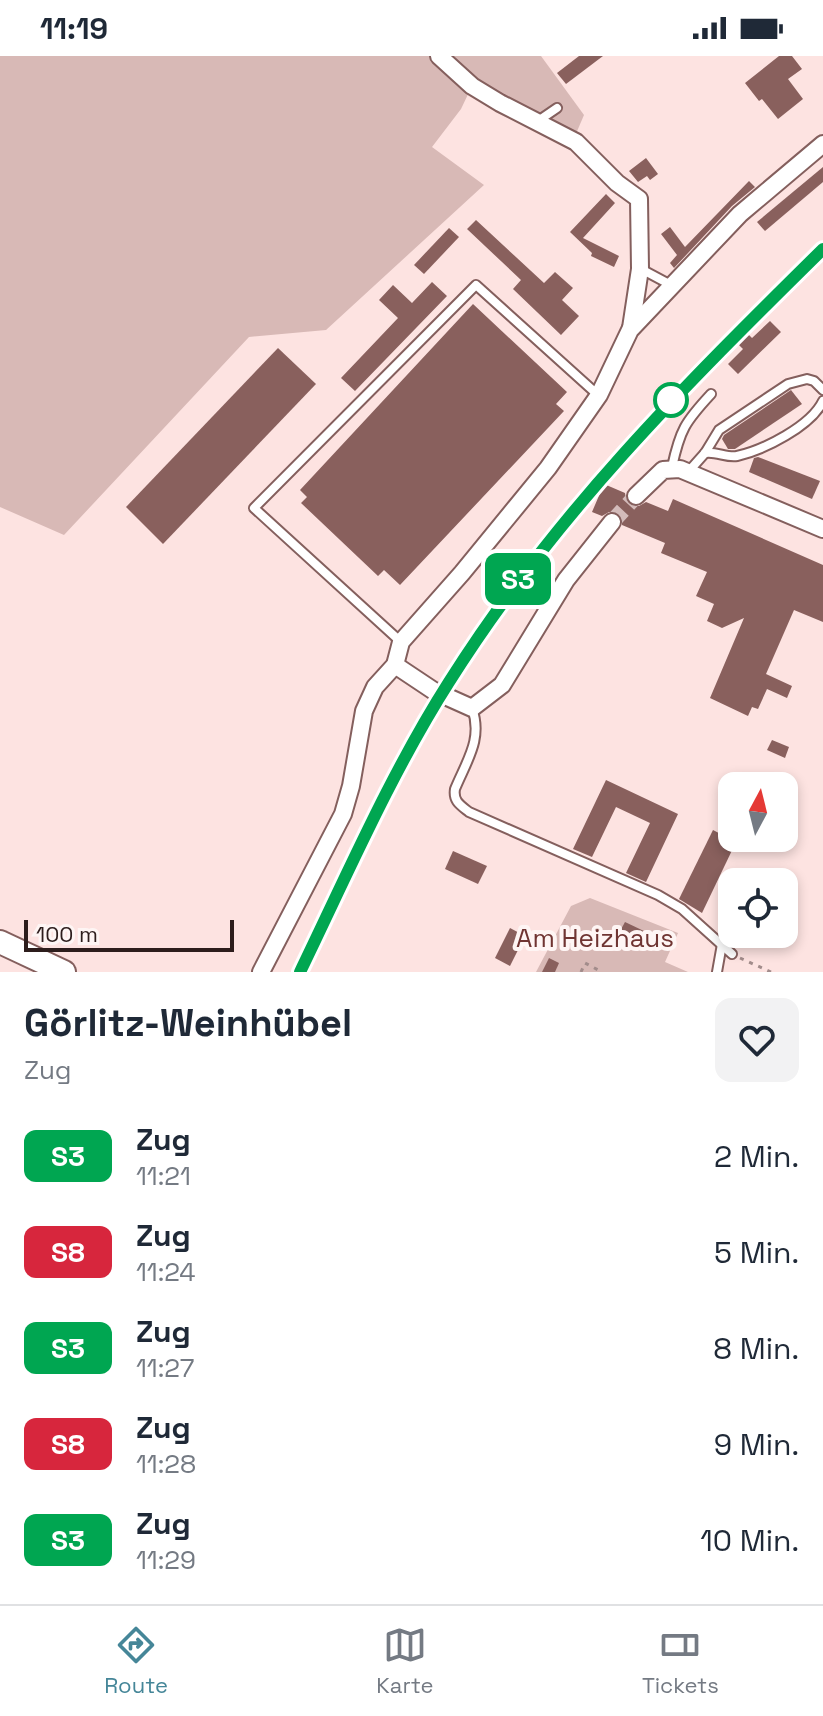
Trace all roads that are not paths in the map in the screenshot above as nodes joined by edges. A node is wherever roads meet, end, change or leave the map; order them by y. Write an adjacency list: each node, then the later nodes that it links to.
1 (439, 56): 3 (street)
2 (557, 108): 3 (lane)
3 (537, 122): 5 (street)
4 (823, 144): 6 (street)
5 (640, 269): 6 (lane); 7 (street)
6 (671, 285): 7 (street)
7 (630, 330): 10 (street)
8 (823, 390): 12 (lane)
9 (711, 394): 13 (lane)
10 (599, 395): 17 (street); 17 (lane)
11 (823, 401): 12 (lane)
12 (705, 453): 13 (lane)
13 (680, 469): 14 (street); 16 (street)
14 (636, 496)
15 (612, 522): 19 (street)
16 (823, 529)
17 (401, 642): 18 (street)
18 (395, 665): 19 (street); 26 (street)
19 (472, 708): 20 (lane)
20 (718, 940)
21 (0, 942): 25 (street)
22 (721, 948): 27 (lane)
23 (726, 948): 24 (lane)
24 (732, 954)
25 (64, 972)
26 (261, 972)
27 (717, 972)

